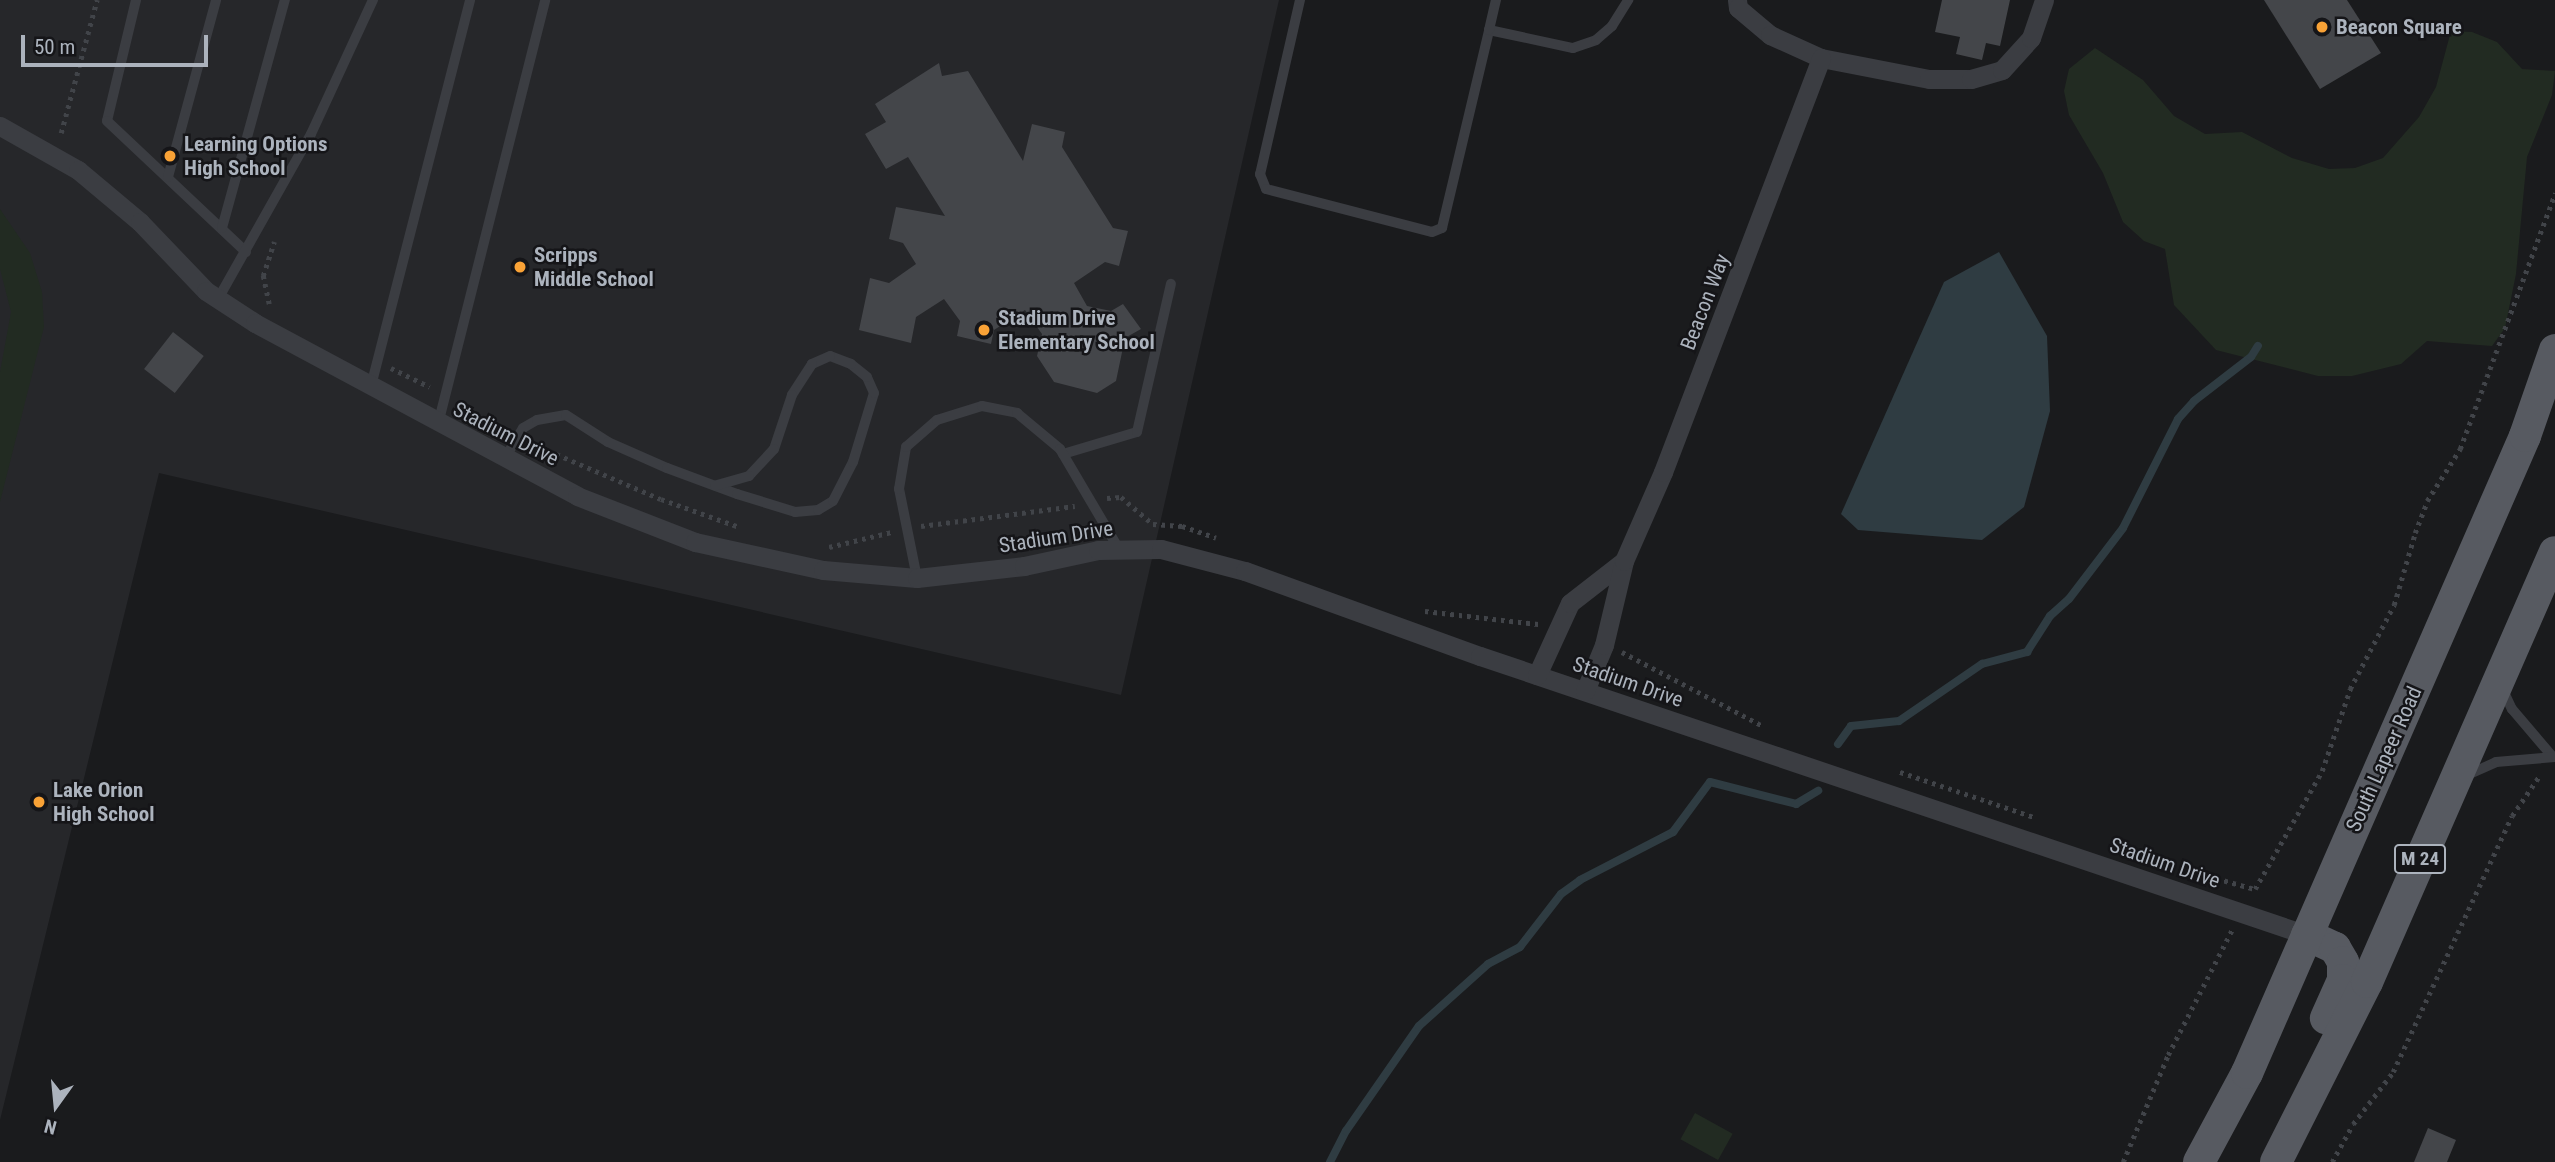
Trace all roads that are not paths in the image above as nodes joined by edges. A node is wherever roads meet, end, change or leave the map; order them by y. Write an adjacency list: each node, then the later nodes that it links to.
1 (136, 0): 15 (lane)
2 (216, 0): 15 (lane)
3 (285, 0): 16 (lane)
4 (373, 0): 17 (lane)
5 (470, 0): 21 (lane)
6 (545, 0): 22 (lane)
7 (1300, 0): 12 (lane)
8 (1496, 0): 12 (lane)
9 (1628, 0): 12 (lane)
10 (1737, 0): 13 (street)
11 (2044, 0): 13 (street)
12 (1489, 30)
13 (1821, 58): 28 (street, Beacon Way)
14 (0, 127): 19 (street, Stadium Drive)
15 (168, 177): 16 (lane)
16 (222, 228): 17 (lane)
17 (246, 252): 19 (lane)
18 (1171, 284): 23 (lane)
19 (218, 299): 21 (street, Stadium Drive)
20 (2555, 350): 35 (main road, South Lapeer Road)
21 (371, 388): 22 (street, Stadium Drive)
22 (438, 425): 24 (street, Stadium Drive)
23 (1063, 454): 26 (lane); 29 (lane)
24 (505, 459): 25 (lane); 29 (street, Stadium Drive)
25 (715, 486): 25 (lane)
26 (1119, 550): 29 (street, Stadium Drive); 31 (street, Stadium Drive)
27 (2555, 552): 30 (main road, M 24)
28 (1624, 561): 31 (street, Beacon Way); 32 (street, Beacon Way)
29 (917, 578)
30 (2501, 673): 33 (lane); 34 (main road, M 24)
31 (1537, 675): 32 (street, Stadium Drive)
32 (1585, 691): 35 (street, Stadium Drive)
33 (2554, 757): 34 (lane)
34 (2455, 780): 38 (main road, M 24)
35 (2307, 935): 36 (main road, South Lapeer Road); 37 (main road)
36 (2199, 1162)
37 (2260, 1162)
38 (2276, 1162)

